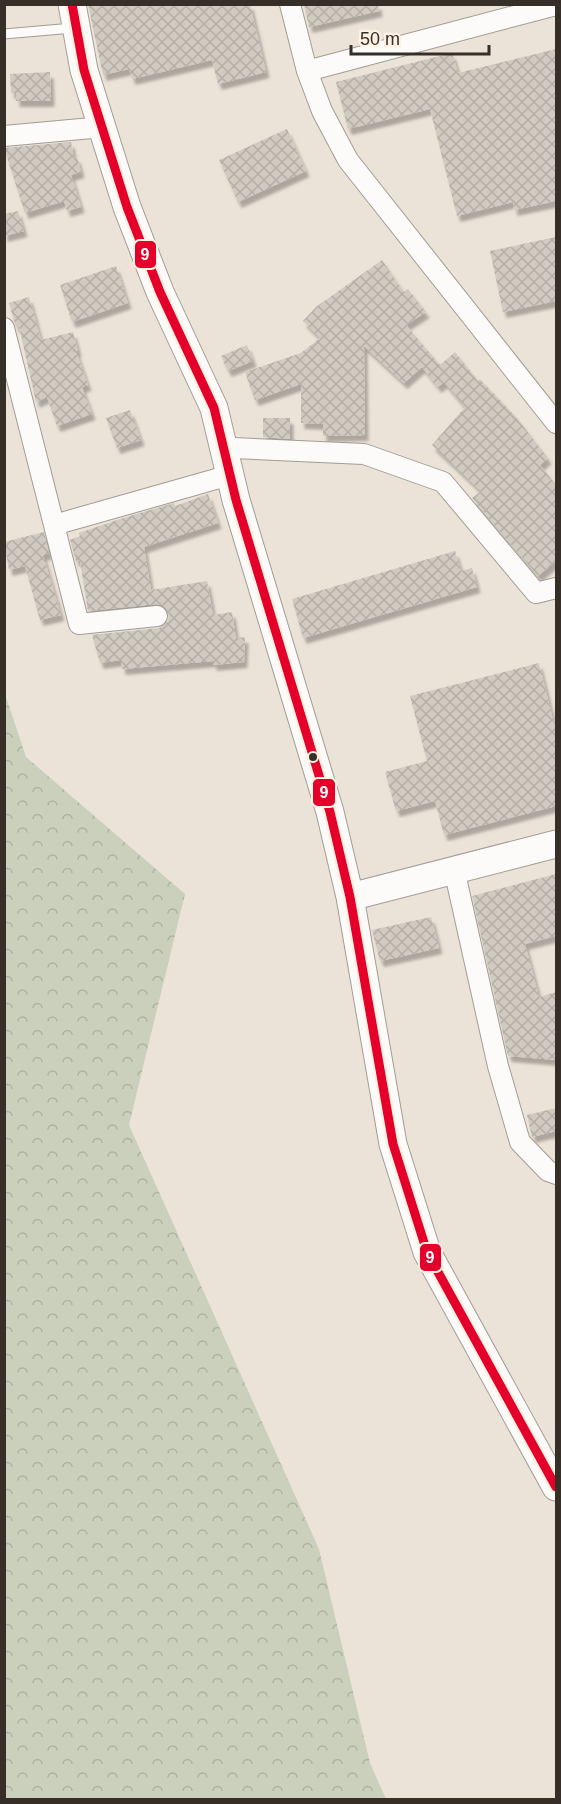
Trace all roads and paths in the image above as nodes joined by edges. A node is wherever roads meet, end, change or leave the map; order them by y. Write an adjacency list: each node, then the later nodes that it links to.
1 (290, 4): 5 (street)
2 (556, 5): 5 (street)
3 (74, 16): 4 (lane); 6 (main road)
4 (4, 34)
5 (307, 71): 9 (street)
6 (103, 127): 7 (street); 10 (main road)
7 (4, 136)
8 (4, 328): 11 (street)
9 (556, 423)
10 (227, 463): 11 (street); 12 (street); 16 (main road)
11 (54, 525): 13 (street)
12 (556, 588)
13 (158, 616)
14 (556, 844): 15 (main road)
15 (454, 869): 16 (main road); 17 (street)
16 (350, 897): 18 (main road)
17 (556, 1174)
18 (556, 1486)

